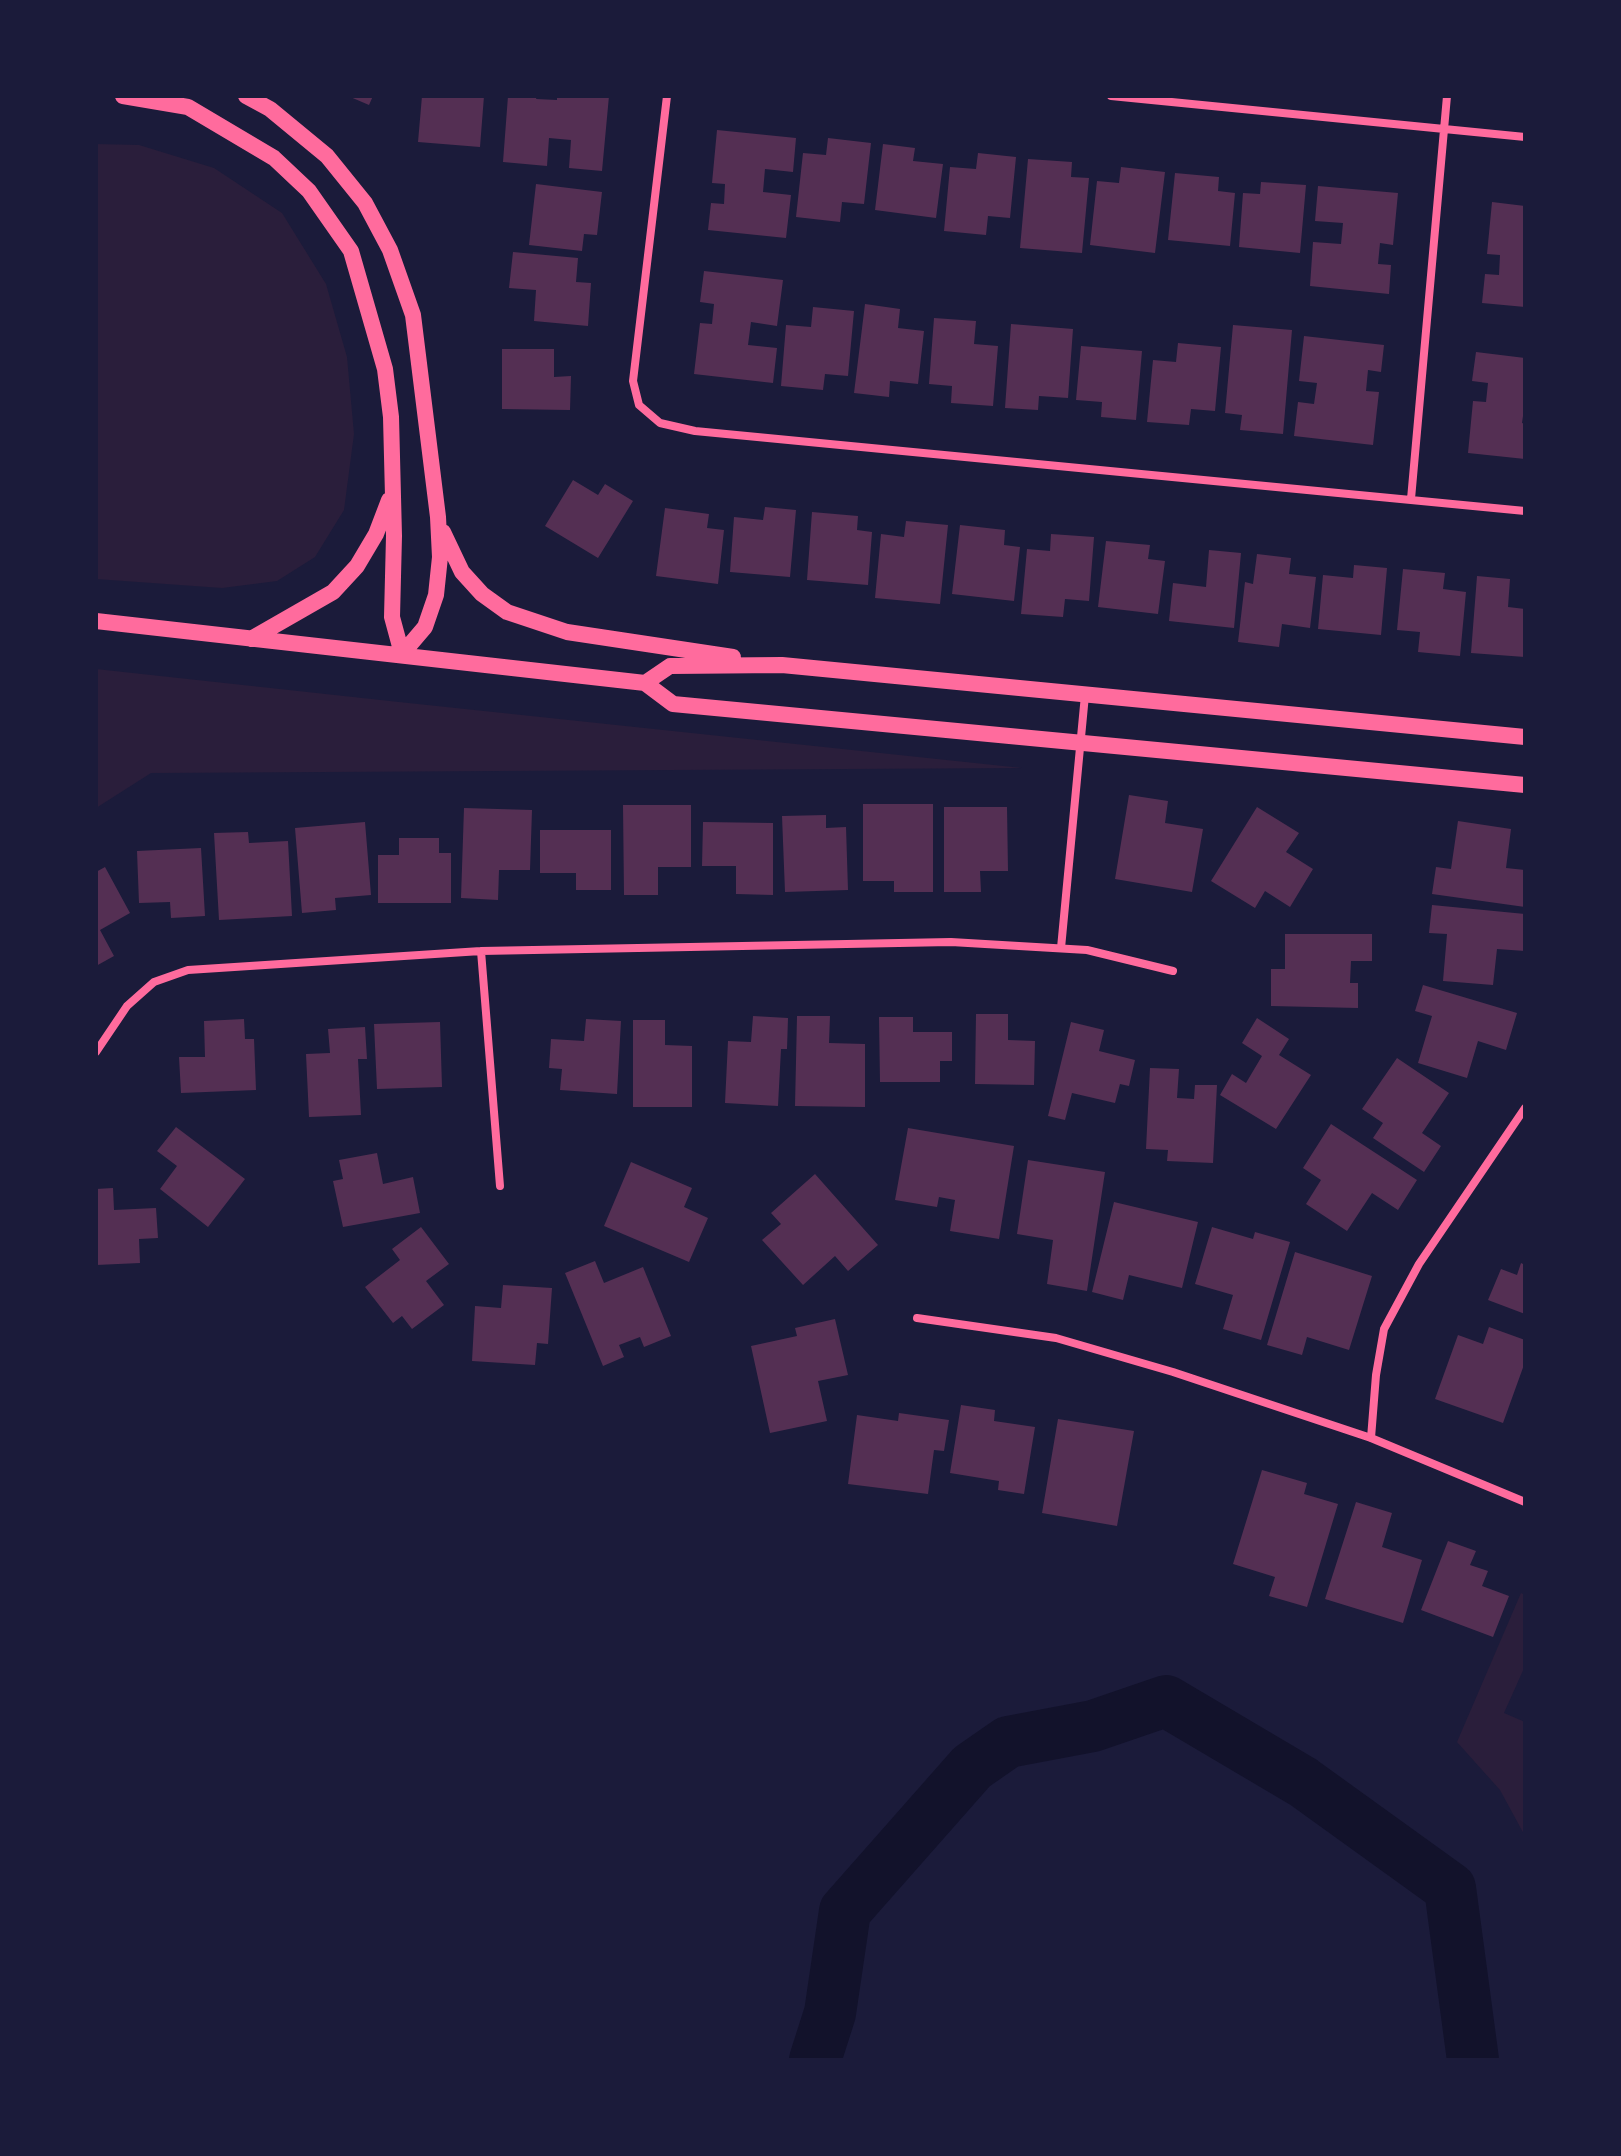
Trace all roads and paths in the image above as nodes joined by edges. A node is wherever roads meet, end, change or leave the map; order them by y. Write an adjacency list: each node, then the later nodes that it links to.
1 (123, 96): 8 (main road)
2 (246, 96): 11 (main road)
3 (667, 96): 9 (street)
4 (1111, 96): 6 (street)
5 (1447, 96): 6 (street)
6 (1443, 129): 7 (street); 9 (street)
7 (1525, 137)
8 (393, 491): 13 (main road); 14 (main road)
9 (1411, 499): 10 (street)
10 (1525, 511)
11 (438, 517): 14 (main road); 15 (main road)
12 (96, 621): 13 (main road)
13 (251, 639): 14 (main road)
14 (402, 654): 16 (main road)
15 (782, 665): 16 (main road); 17 (main road)
16 (645, 683): 19 (main road)
17 (1085, 694): 18 (main road); 19 (street)
18 (1525, 737)
19 (1082, 742): 20 (main road); 21 (street)
20 (1525, 785)
21 (1061, 948): 22 (street); 23 (street)
22 (481, 951): 24 (street); 26 (street)
23 (1173, 971)
24 (96, 1052)
25 (1525, 1108): 28 (street)
26 (500, 1186)
27 (917, 1318): 28 (street)
28 (1371, 1438): 29 (street)
29 (1525, 1502)

